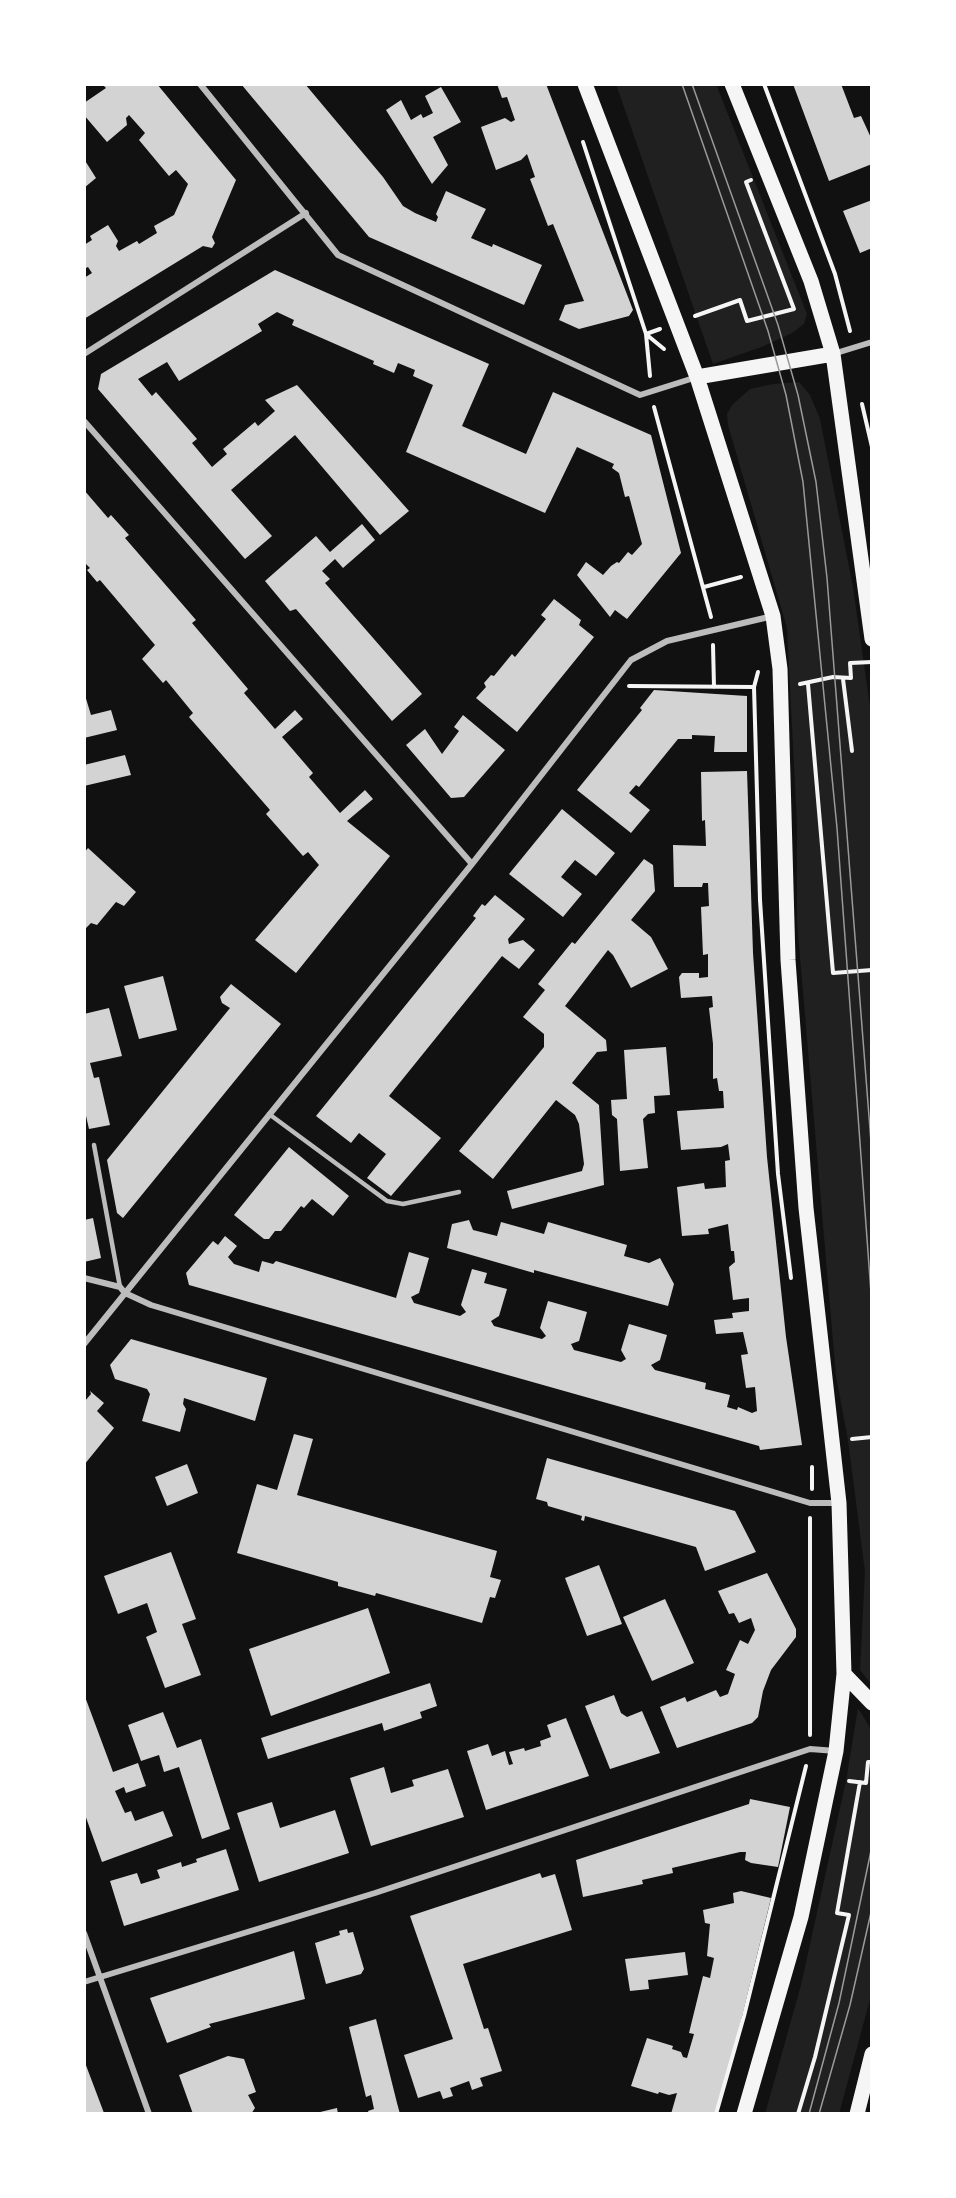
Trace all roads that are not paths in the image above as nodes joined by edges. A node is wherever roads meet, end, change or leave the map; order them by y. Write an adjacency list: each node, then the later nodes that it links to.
1 (200, 84): 4 (street)
2 (585, 84): 8 (main road)
3 (732, 84): 7 (main road)
4 (306, 213): 6 (street); 8 (street)
5 (872, 342): 7 (street)
6 (84, 354)
7 (832, 354): 8 (main road); 10 (main road)
8 (697, 377): 11 (main road)
9 (84, 421): 13 (street)
10 (870, 615): 12 (main road)
11 (772, 616): 13 (street); 21 (main road)
12 (872, 639)
13 (472, 864): 14 (street)
14 (269, 1114): 16 (lane); 19 (street)
15 (94, 1145): 18 (lane)
16 (459, 1192)
17 (84, 1278): 18 (street)
18 (120, 1287): 19 (street)
19 (125, 1293): 20 (street); 21 (street)
20 (84, 1344)
21 (839, 1503): 22 (main road)
22 (844, 1674): 23 (main road); 24 (main road)
23 (872, 1703)
24 (836, 1751): 26 (street); 30 (main road)
25 (84, 1933): 26 (street)
26 (100, 1977): 27 (street); 29 (street)
27 (84, 1982)
28 (872, 2054): 31 (main road)
29 (149, 2114)
30 (744, 2114)
31 (857, 2114)

